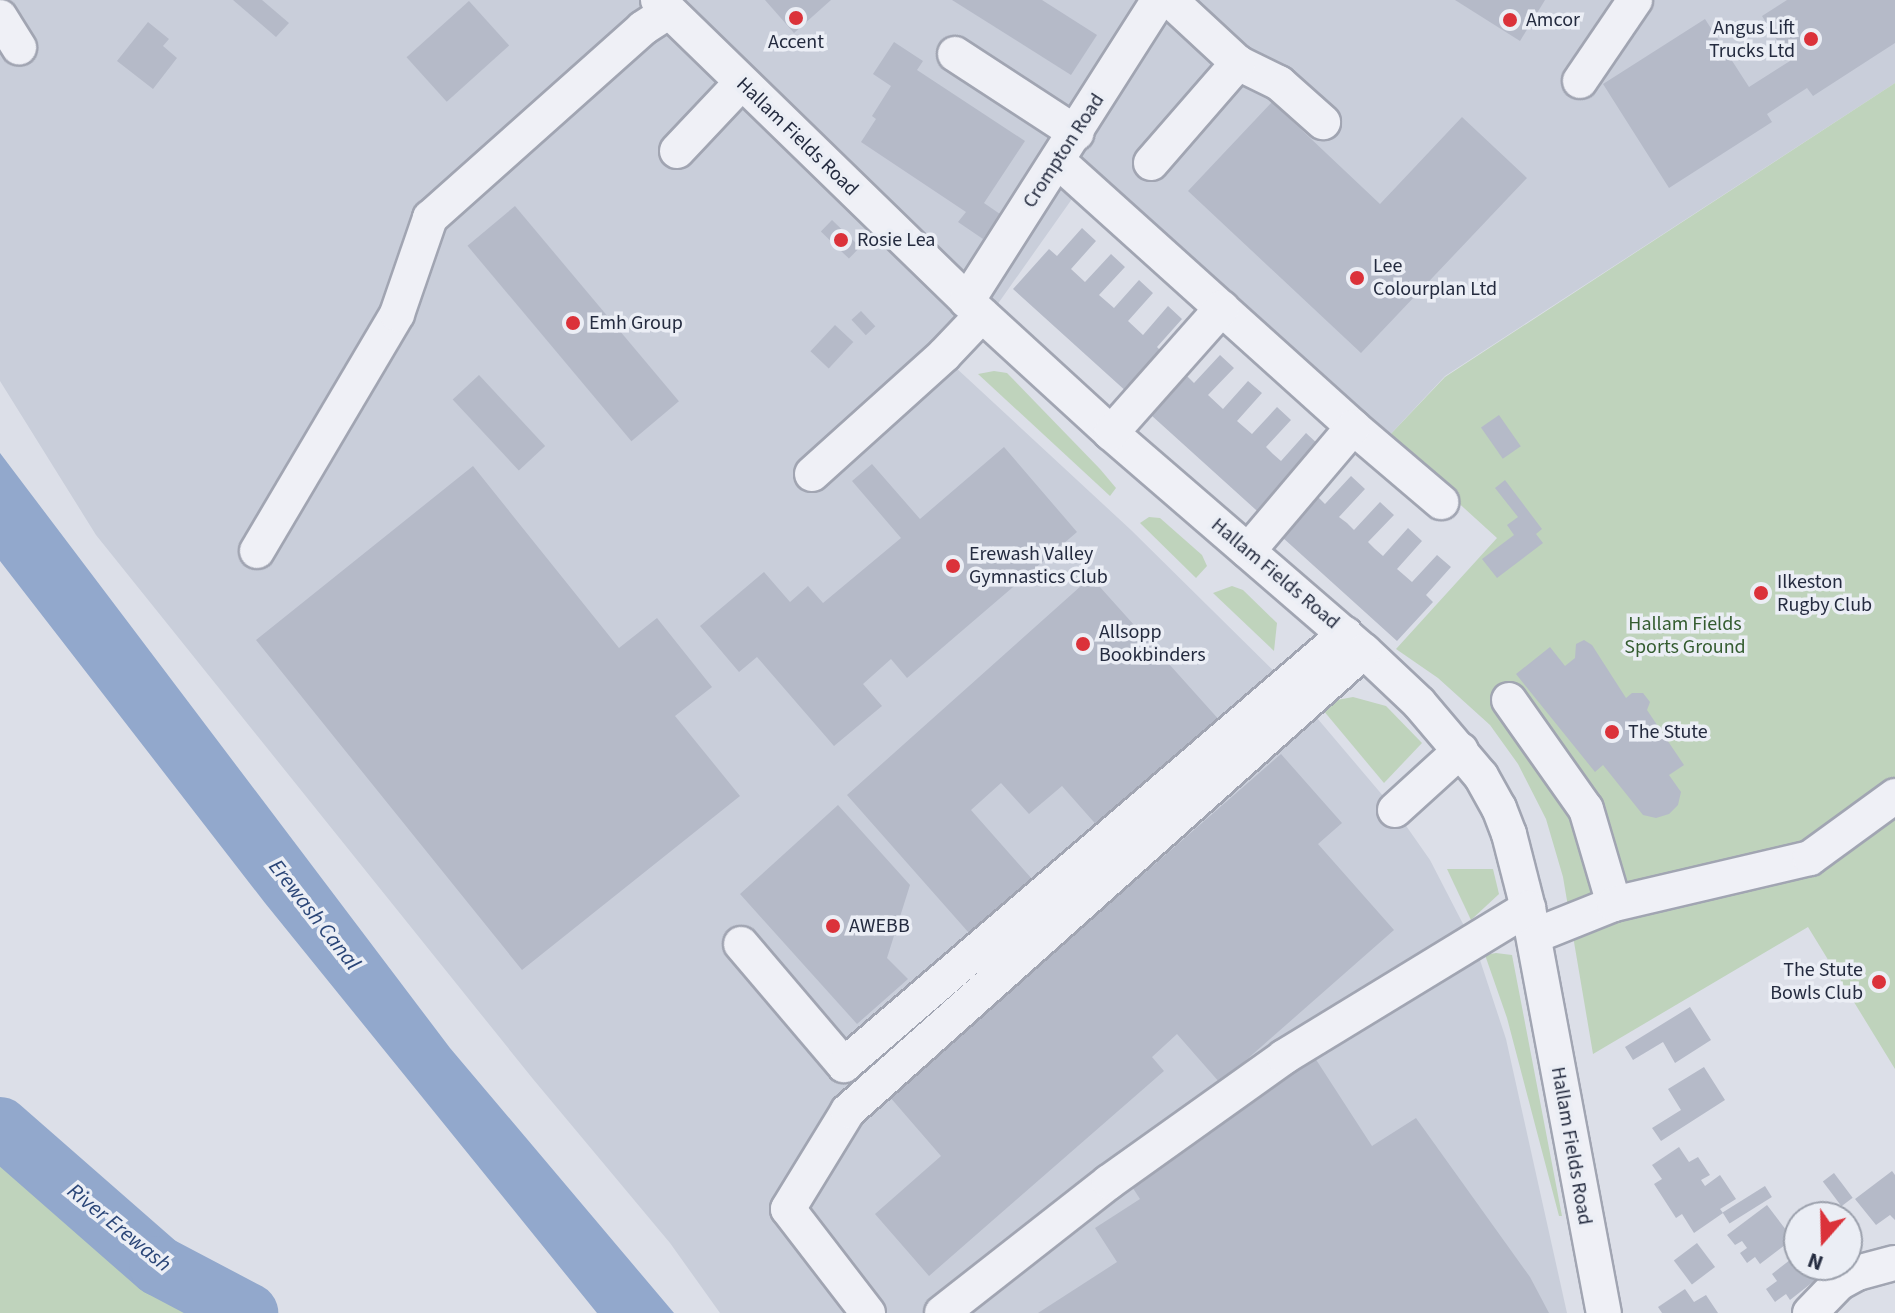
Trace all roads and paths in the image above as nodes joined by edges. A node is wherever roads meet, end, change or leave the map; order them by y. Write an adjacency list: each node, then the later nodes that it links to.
1 (1159, 0): 12 (street, Crompton Road)
2 (1170, 0): 8 (street)
3 (1635, 0): 9 (street)
4 (663, 6): 10 (street, Hallam Fields Road); 22 (street)
5 (0, 17): 6 (street)
6 (19, 48)
7 (955, 54): 12 (street)
8 (1238, 63): 11 (street); 15 (street)
9 (1580, 81)
10 (741, 83): 13 (street); 16 (street, Hallam Fields Road)
11 (1323, 122)
12 (1076, 133): 14 (street, Crompton Road)
13 (677, 151)
14 (1058, 161): 16 (street, Crompton Road); 17 (street)
15 (1151, 163)
16 (975, 308): 19 (street, Hallam Fields Road); 20 (street, Crompton Road)
17 (1222, 308): 18 (street); 19 (street)
18 (1353, 427): 21 (street); 23 (street)
19 (1111, 433): 23 (street, Hallam Fields Road)
20 (812, 474)
21 (1441, 502)
22 (257, 551)
23 (1248, 551): 24 (street, Hallam Fields Road)
24 (1355, 643): 26 (street, Hallam Fields Road); 31 (street); 33 (street)
25 (1509, 700): 29 (street)
26 (1461, 750): 28 (street); 30 (street, Hallam Fields Road)
27 (1895, 796): 29 (street)
28 (1395, 810)
29 (1614, 904): 30 (street)
30 (1531, 922): 34 (street); 35 (street, Hallam Fields Road)
31 (741, 944)
32 (1895, 1263): 36 (street)
33 (868, 1313)
34 (942, 1313)
35 (1604, 1313)
36 (1810, 1313)

